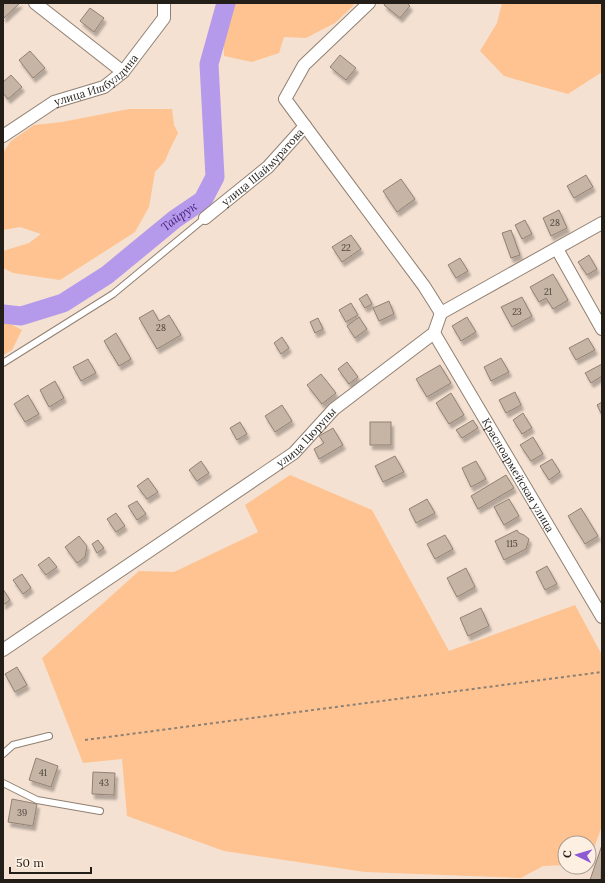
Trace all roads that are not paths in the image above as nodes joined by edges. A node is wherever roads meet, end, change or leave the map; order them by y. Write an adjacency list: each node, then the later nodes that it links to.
1 (35, 3): 4 (street)
2 (164, 3): 4 (street, улица Ишбулдина)
3 (368, 3): 5 (street, улица Шаймуратова)
4 (123, 72): 6 (street, улица Ишбулдина)
5 (305, 126): 7 (street, улица Шаймуратова); 10 (street)
6 (3, 136)
7 (205, 218): 13 (lane)
8 (602, 223): 9 (street)
9 (557, 249): 10 (street); 11 (street)
10 (441, 313): 12 (street)
11 (602, 329)
12 (434, 333): 14 (street, Красноармейская улица); 15 (street, улица Цюрупы)
13 (3, 363)
14 (602, 617)
15 (3, 650)
16 (49, 736): 17 (lane)
17 (3, 754)
18 (3, 783): 19 (lane)
19 (100, 811)

